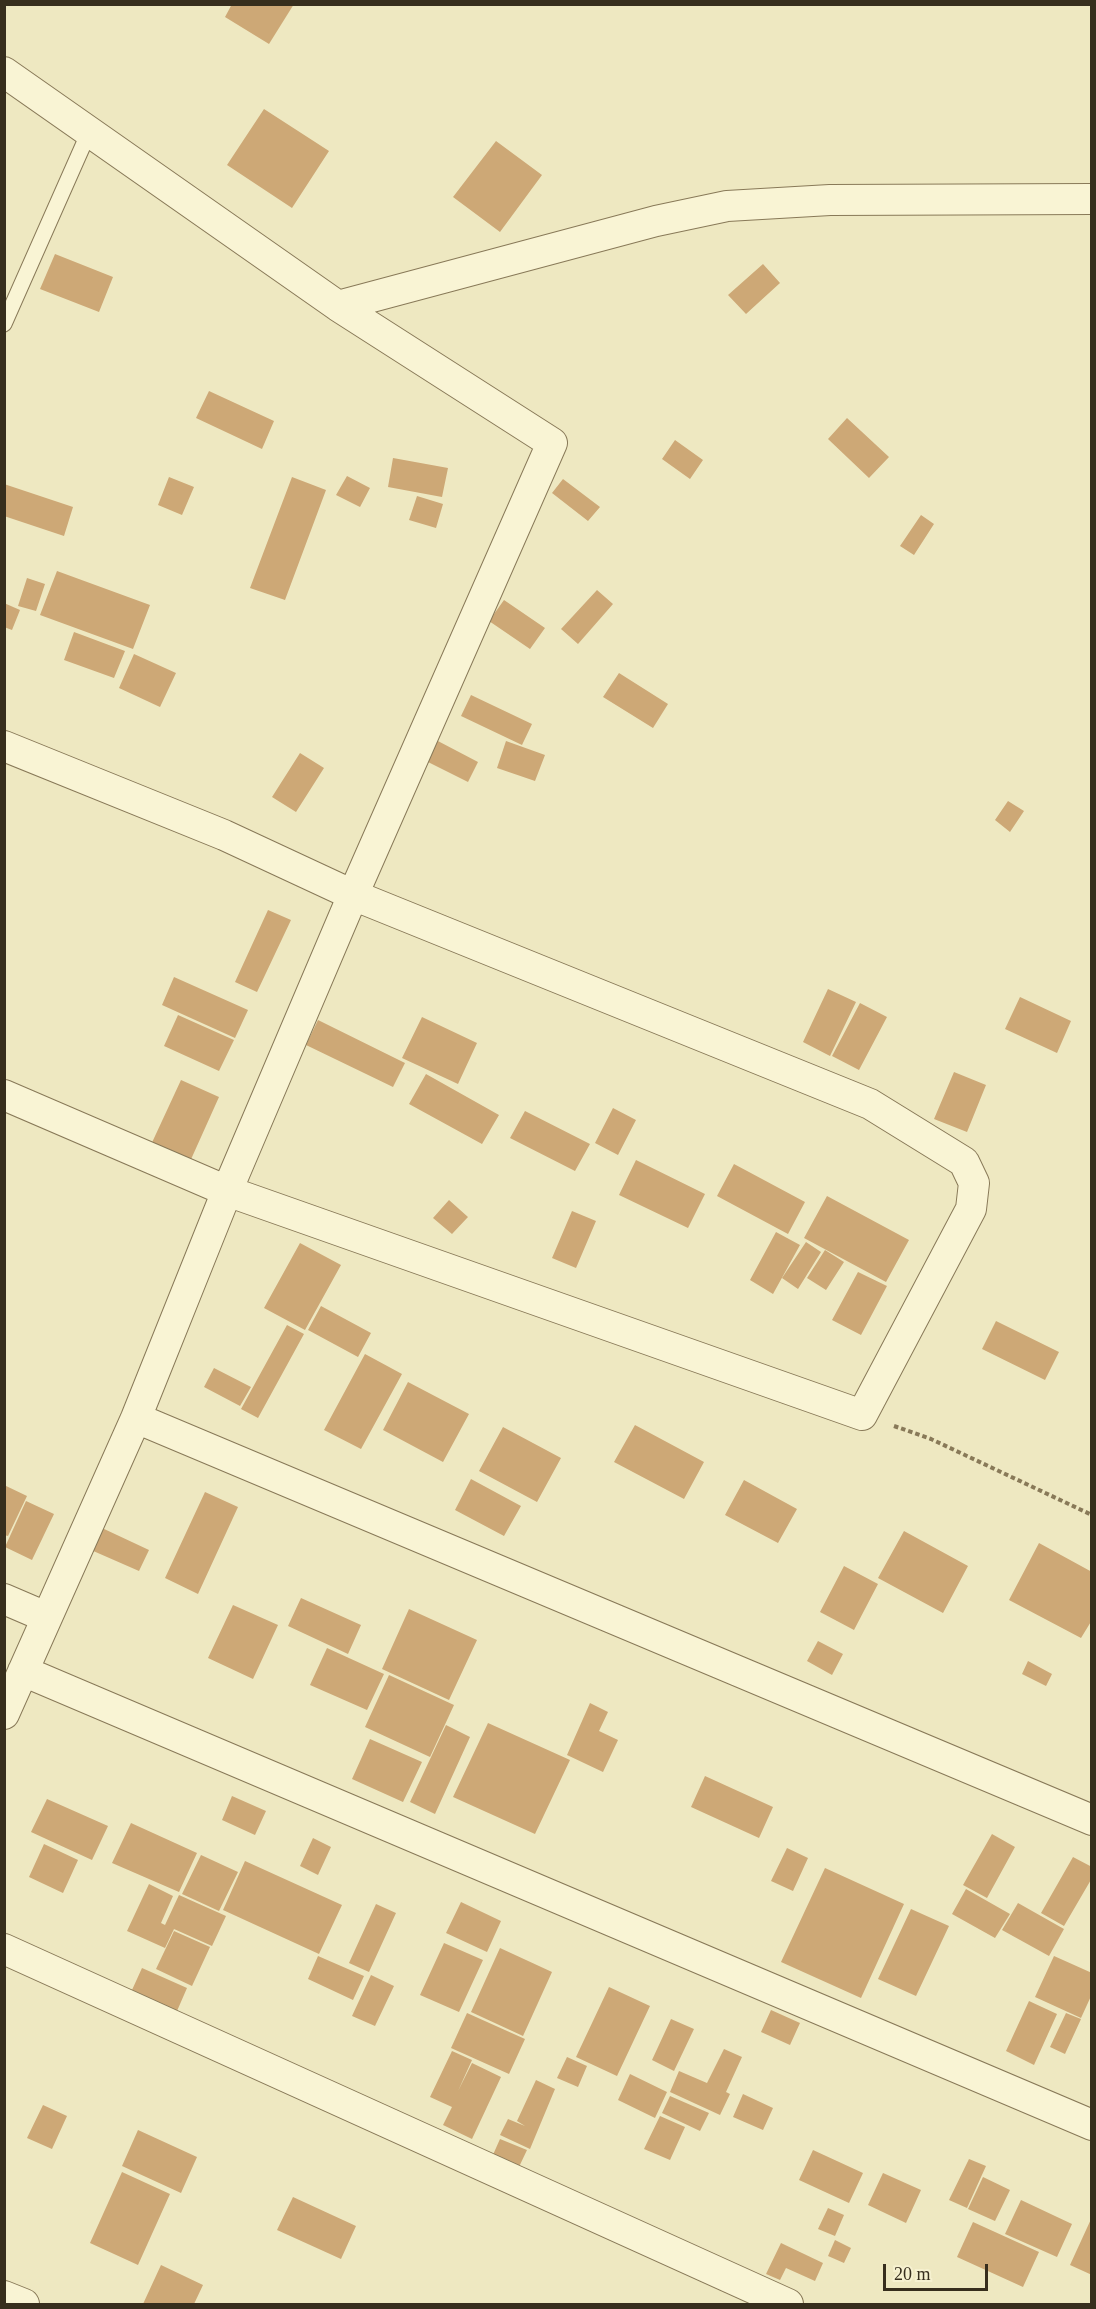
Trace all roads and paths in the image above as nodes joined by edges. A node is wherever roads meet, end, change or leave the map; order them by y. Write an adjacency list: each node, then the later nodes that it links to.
1 (4, 72): 2 (street)
2 (89, 132): 4 (street); 5 (lane)
3 (1092, 199): 4 (street)
4 (338, 306): 7 (street)
5 (4, 324)
6 (4, 746): 7 (street)
7 (353, 895): 9 (street); 10 (street)
8 (4, 1095): 9 (street)
9 (227, 1191): 10 (street); 11 (street)
10 (862, 1415): 12 (path)
11 (136, 1418): 14 (street); 17 (street)
12 (1092, 1515)
13 (4, 1599): 14 (street)
14 (46, 1617): 15 (street)
15 (23, 1671): 16 (street); 19 (street)
16 (4, 1714)
17 (1092, 1820)
18 (4, 1949): 22 (street)
19 (1092, 2125)
20 (4, 2296): 21 (street)
21 (24, 2304)
22 (788, 2304)

